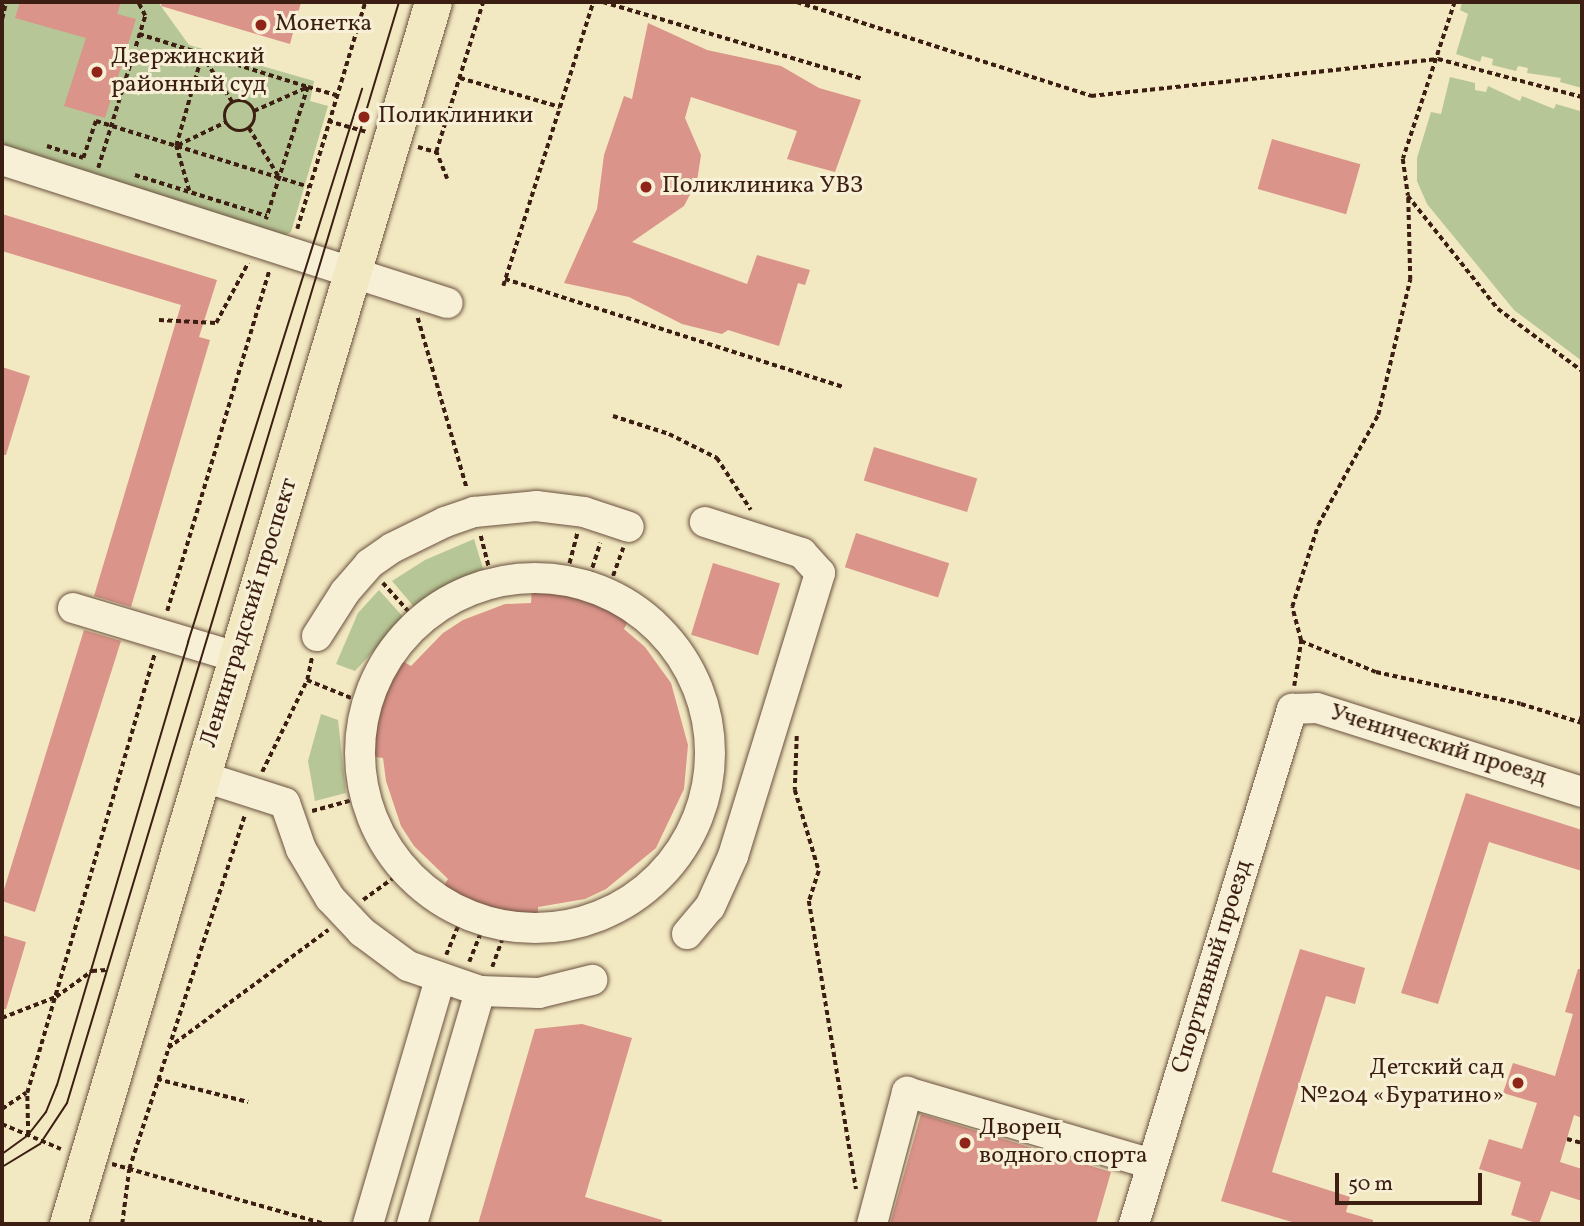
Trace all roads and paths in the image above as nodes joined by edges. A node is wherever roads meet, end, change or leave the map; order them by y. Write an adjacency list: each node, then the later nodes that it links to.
1 (6, 2): 10 (path)
2 (138, 2): 11 (path)
3 (365, 2): 17 (path)
4 (433, 2): 37 (main road, Ленинградский проспект)
5 (483, 2): 14 (path)
6 (593, 2): 20 (path)
7 (603, 2): 15 (path)
8 (797, 2): 13 (path)
9 (1455, 2): 13 (path)
10 (2, 19)
11 (139, 34): 12 (path); 23 (path)
12 (202, 55): 16 (path); 19 (path); 26 (path)
13 (1438, 59): 18 (path); 34 (path)
14 (460, 78): 20 (path); 32 (path)
15 (863, 79)
16 (308, 87): 17 (path); 21 (path); 31 (path)
17 (336, 95): 33 (path)
18 (1582, 97)
19 (233, 103): 21 (path); 22 (path)
20 (560, 107): 38 (path)
21 (254, 111): 24 (path)
22 (226, 122): 24 (path); 26 (path)
23 (111, 125): 26 (path); 27 (path); 29 (path)
24 (249, 128): 31 (path)
25 (47, 146): 27 (path)
26 (176, 146): 31 (path); 35 (path)
27 (83, 158): 29 (path)
28 (2, 160): 29 (street)
29 (101, 172): 35 (street)
30 (125, 172): 35 (path)
31 (280, 177): 33 (path); 36 (path)
32 (447, 179)
33 (309, 187): 36 (path)
34 (1408, 196): 43 (path); 59 (path)
35 (193, 206): 36 (street); 36 (path)
36 (268, 234): 37 (street); 42 (path); 57 (path)
37 (352, 270): 40 (street); 60 (main road, Ленинградский проспект)
38 (505, 279): 39 (path); 44 (path)
39 (503, 286)
40 (411, 292): 41 (street); 47 (path)
41 (448, 303)
42 (159, 320)
43 (1582, 371)
44 (844, 387)
45 (613, 416): 51 (path)
46 (705, 522): 51 (street)
47 (477, 525): 49 (street); 52 (path); 58 (street)
48 (578, 531): 53 (path)
49 (626, 537): 53 (path)
50 (601, 539): 53 (path)
51 (769, 542): 75 (street)
52 (493, 583): 53 (street); 56 (street)
53 (586, 585): 74 (street)
54 (385, 586): 56 (path)
55 (73, 608): 57 (street)
56 (419, 624): 62 (street)
57 (160, 634): 60 (street); 80 (path)
58 (317, 636): 61 (path)
59 (1301, 641): 63 (path); 65 (path)
60 (236, 657): 67 (main road, Ленинградский проспект)
61 (307, 680): 62 (path); 68 (path)
62 (366, 704): 70 (street)
63 (1292, 709): 69 (street, Ученический проезд); 90 (street, Спортивный проезд)
64 (1582, 714): 65 (path)
65 (1581, 723)
66 (797, 724): 92 (path)
67 (201, 776): 68 (street); 93 (main road, Ленинградский проспект)
68 (253, 791): 73 (street); 82 (path)
69 (1582, 792)
70 (363, 797): 71 (path); 72 (street)
71 (314, 811)
72 (403, 871): 73 (path); 74 (street)
73 (355, 908): 76 (street); 82 (path)
74 (485, 920): 76 (path); 78 (path); 78 (path)
75 (687, 934)
76 (442, 969): 78 (street); 96 (street)
77 (106, 970): 80 (path)
78 (479, 978): 79 (street); 97 (street)
79 (592, 980)
80 (56, 997): 81 (path); 84 (path)
81 (2, 1018)
82 (166, 1049): 83 (path)
83 (156, 1079): 85 (path); 91 (path)
84 (27, 1093): 86 (path); 87 (path)
85 (248, 1102)
86 (2, 1109)
87 (2, 1124)
88 (1567, 1139): 89 (path)
89 (1582, 1143)
90 (1152, 1164): 98 (street); 99 (street, Спортивный проезд)
91 (129, 1170): 94 (path); 95 (path)
92 (858, 1197)
93 (68, 1224)
94 (122, 1224)
95 (326, 1224)
96 (368, 1224)
97 (412, 1224)
98 (872, 1224)
99 (1134, 1224)

